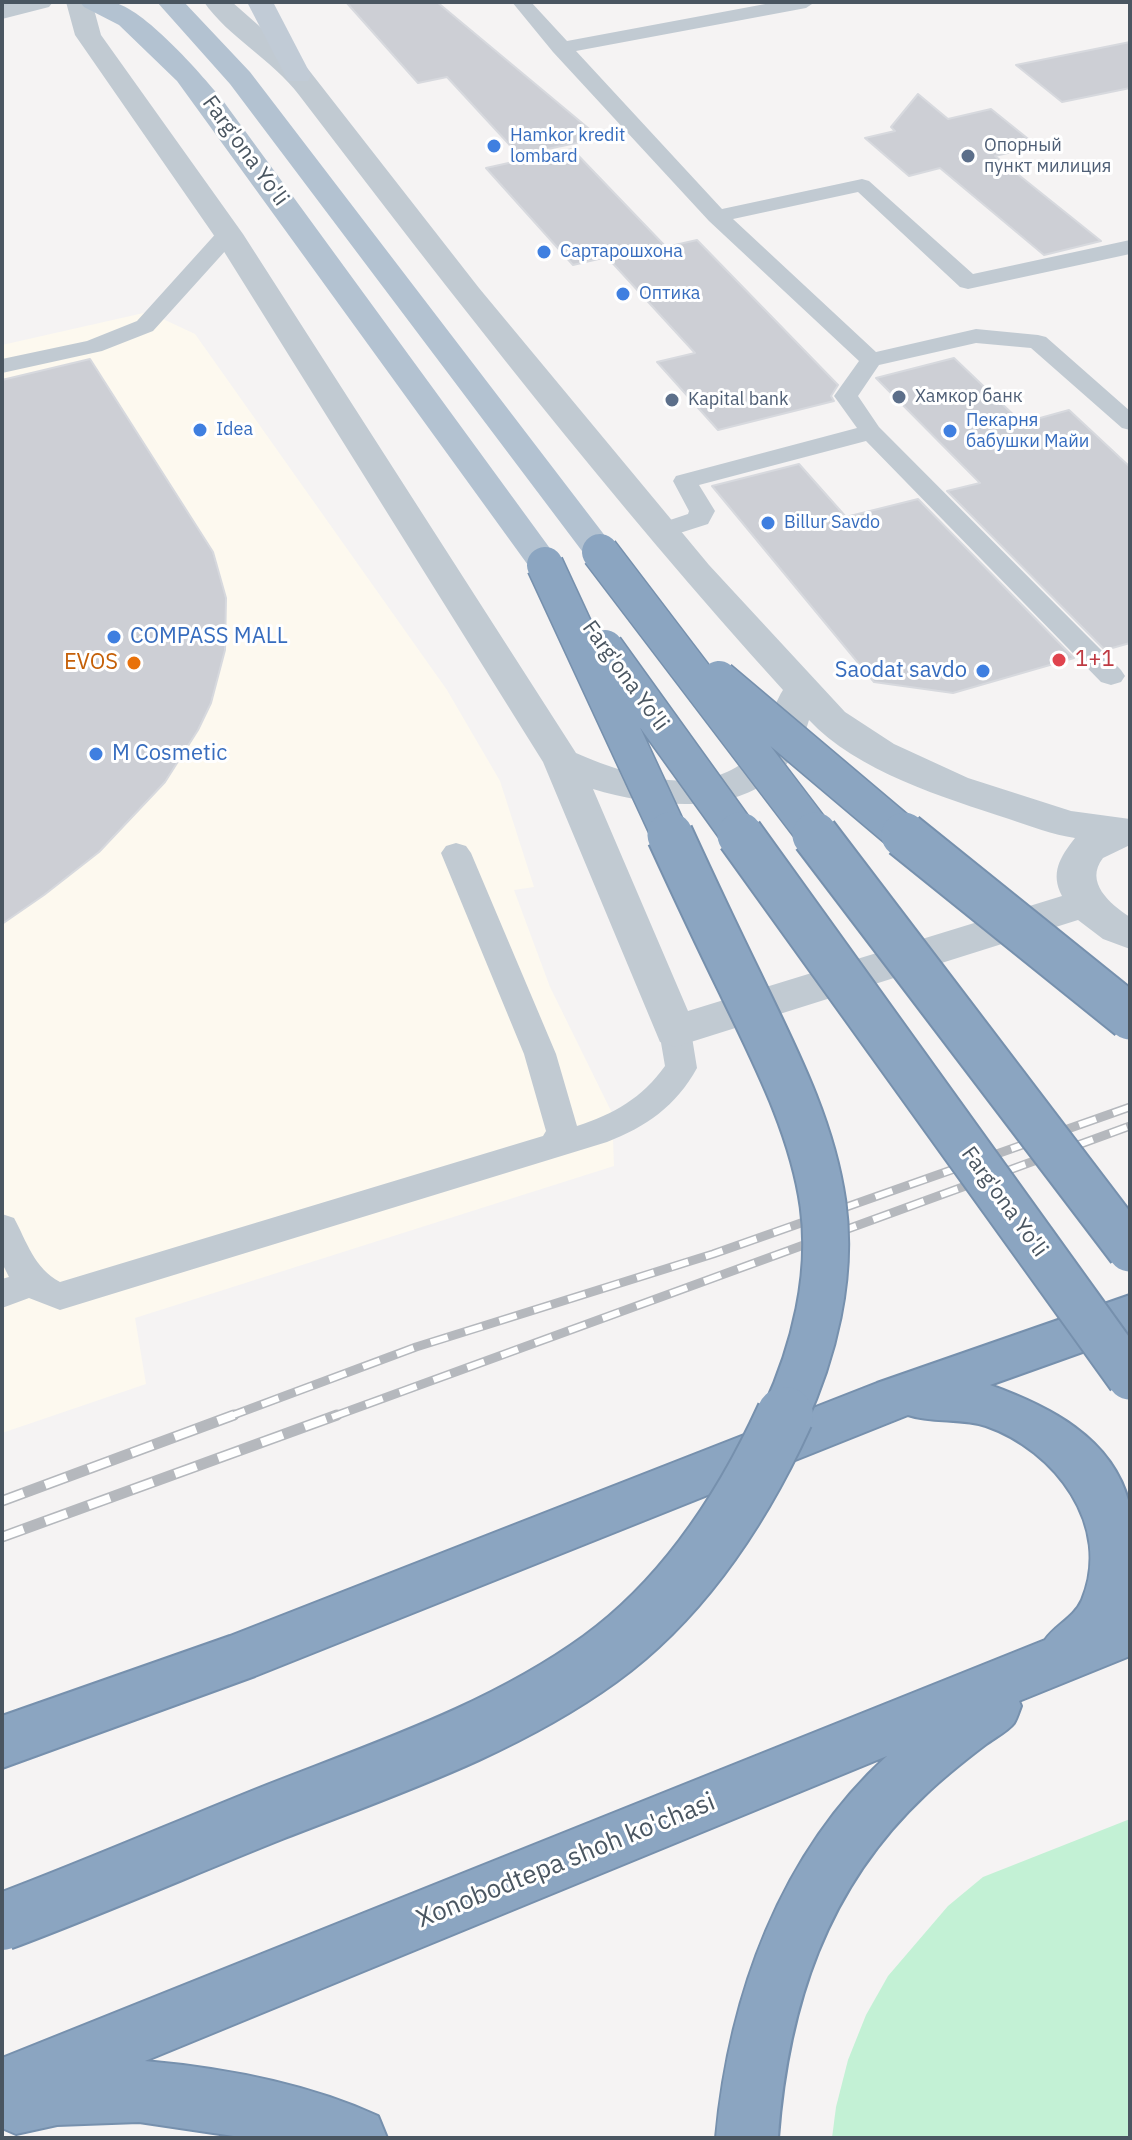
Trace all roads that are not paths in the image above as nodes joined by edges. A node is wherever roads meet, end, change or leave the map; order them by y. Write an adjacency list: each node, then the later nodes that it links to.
1 (40, 2): 9 (street)
2 (79, 2): 13 (street)
3 (93, 2): 21 (main road, Farg'ona Yo'li)
4 (170, 2): 20 (main road, Farg'ona Yo'li)
5 (217, 2): 11 (street)
6 (260, 2): 11 (street)
7 (521, 2): 10 (lane)
8 (806, 2): 10 (lane)
9 (2, 11)
10 (560, 48): 12 (lane)
11 (298, 75): 19 (street)
12 (717, 216): 14 (lane); 15 (lane)
13 (228, 234): 16 (lane); 24 (street)
14 (1130, 247)
15 (871, 360): 17 (lane); 18 (lane)
16 (2, 366)
17 (1130, 423)
18 (871, 432): 19 (lane); 22 (lane)
19 (661, 531): 23 (street)
20 (600, 552): 29 (highway, bridge); 33 (highway, Farg'ona Yo'li, bridge)
21 (545, 565): 36 (highway, Farg'ona Yo'li, bridge); 41 (highway, bridge)
22 (1111, 676)
23 (799, 686): 24 (street); 25 (street)
24 (562, 762): 30 (street)
25 (1130, 832): 27 (street)
26 (456, 853): 31 (lane)
27 (1085, 903): 28 (street); 30 (street)
28 (1130, 934)
29 (1130, 1017)
30 (675, 1031): 31 (lane)
31 (556, 1145): 34 (lane)
32 (2, 1227): 34 (lane)
33 (1130, 1249)
34 (16, 1288)
35 (1130, 1315): 37 (highway)
36 (1130, 1377)
37 (895, 1398): 39 (highway); 40 (highway)
38 (1130, 1631): 39 (highway, Xonobodtepa shoh ko'chasi)
39 (1053, 1665): 42 (highway, Xonobodtepa shoh ko'chasi); 45 (highway)
40 (2, 1742)
41 (2, 1922)
42 (2, 2089)
43 (2, 2107): 44 (highway)
44 (356, 2138)
45 (747, 2138)

